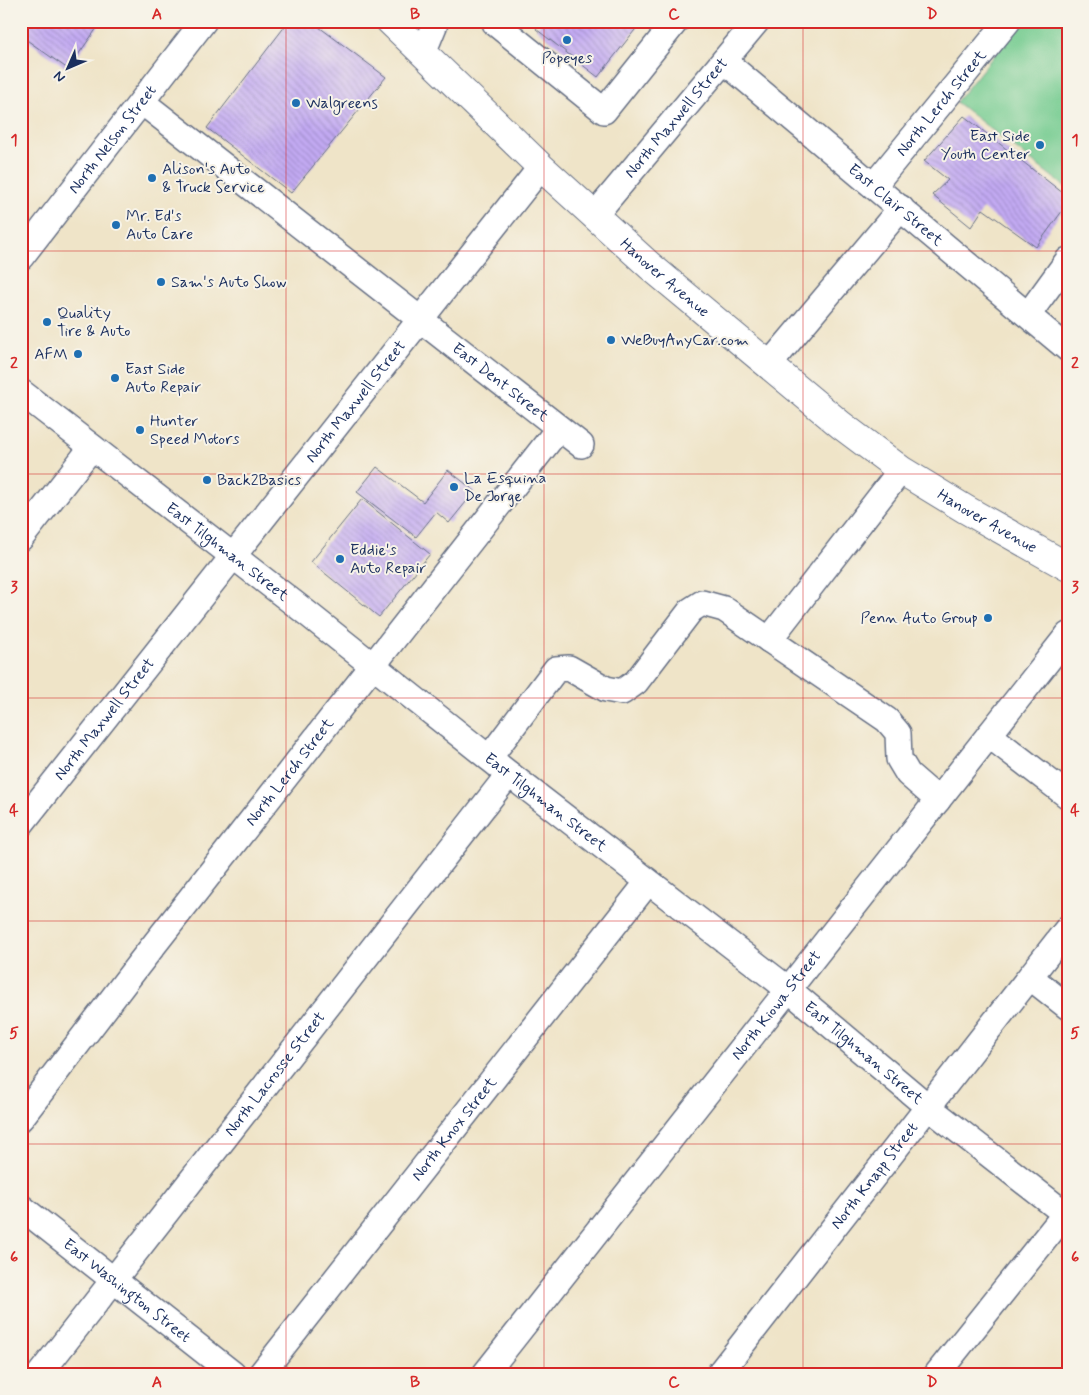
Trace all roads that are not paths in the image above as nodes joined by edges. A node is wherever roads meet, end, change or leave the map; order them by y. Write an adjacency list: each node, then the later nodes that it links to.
1 (204, 21): 10 (street, North Nelson Street)
2 (390, 21): 8 (main road, Hanover Avenue)
3 (436, 21): 8 (street)
4 (496, 21): 5 (street)
5 (676, 21)
6 (757, 21): 9 (street, North Maxwell Street)
7 (1008, 21): 12 (street, North Lerch Street)
8 (423, 53): 11 (main road, Hanover Avenue)
9 (724, 61): 12 (street, East Clair Street); 14 (street, North Maxwell Street)
10 (142, 102): 15 (street, North Nelson Street); 18 (street, East Dent Street)
11 (541, 167): 14 (main road, Hanover Avenue); 18 (street, North Maxwell Street)
12 (874, 185): 13 (street, East Clair Street)
13 (901, 208): 17 (street, East Clair Street); 20 (street)
14 (594, 216): 20 (main road, Hanover Avenue)
15 (21, 257)
16 (1068, 260): 17 (street)
17 (1028, 315): 19 (street, East Clair Street)
18 (421, 318): 22 (street, East Dent Street); 27 (street, North Maxwell Street)
19 (1068, 349)
20 (769, 365): 25 (main road, Hanover Avenue)
21 (21, 392): 24 (street, East Tilghman Street)
22 (559, 428): 23 (street, East Dent Street); 31 (street, North Lerch Street)
23 (582, 446)
24 (92, 448): 26 (street); 27 (street, East Tilghman Street)
25 (901, 470): 28 (main road, Hanover Avenue); 30 (street)
26 (21, 538)
27 (232, 557): 31 (street, East Tilghman Street); 37 (street, North Maxwell Street)
28 (1068, 567)
29 (1068, 635): 32 (street, North Kiowa Street)
30 (769, 640): 33 (street); 36 (street)
31 (374, 666): 33 (street, East Tilghman Street); 44 (street, North Lerch Street)
32 (989, 735): 35 (street); 36 (street, North Kiowa Street)
33 (489, 758): 34 (street, East Tilghman Street)
34 (509, 774): 38 (street, East Tilghman Street); 47 (street, North Lacrosse Street)
35 (1068, 796)
36 (938, 800): 41 (street, North Kiowa Street)
37 (21, 824)
38 (648, 882): 41 (street, East Tilghman Street); 50 (street, North Knox Street)
39 (1068, 928): 40 (street, North Knapp Street)
40 (1030, 976): 42 (street); 43 (street, North Knapp Street)
41 (788, 989): 43 (street, East Tilghman Street); 51 (street, North Kiowa Street)
42 (1068, 1007)
43 (927, 1106): 46 (street, East Tilghman Street); 52 (street, North Knapp Street)
44 (21, 1118)
45 (21, 1207): 47 (street, East Washington Street)
46 (1066, 1215): 53 (street)
47 (114, 1280): 48 (street, North Lacrosse Street); 49 (street, East Washington Street)
48 (40, 1374)
49 (233, 1374)
50 (260, 1374)
51 (485, 1374)
52 (719, 1374)
53 (936, 1374)

